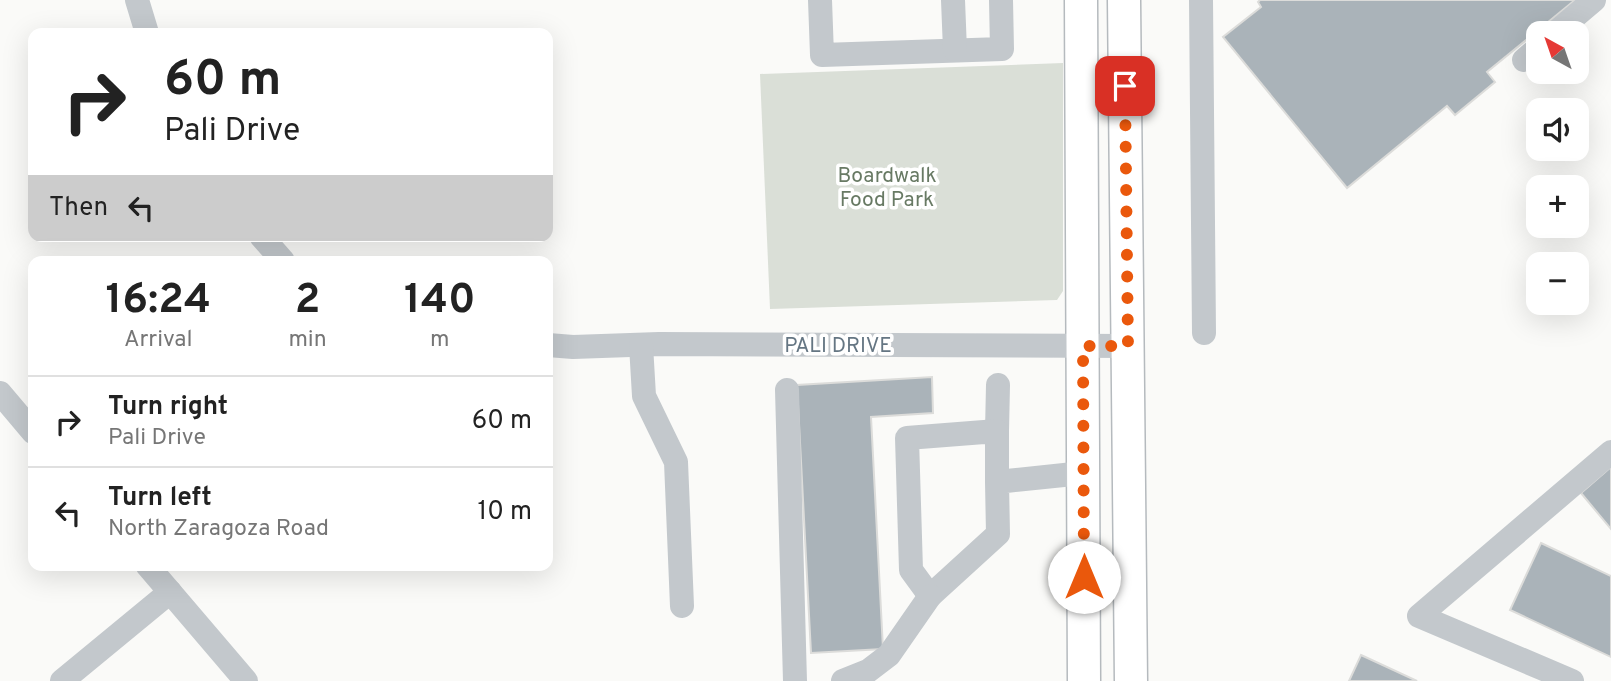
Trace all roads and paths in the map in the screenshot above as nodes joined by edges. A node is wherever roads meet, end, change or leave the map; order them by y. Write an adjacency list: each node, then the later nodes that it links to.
1 (138, 0): 10 (street)
2 (820, 0): 11 (street)
3 (953, 0): 11 (street)
4 (1001, 0): 11 (street)
5 (1081, 0): 17 (main road)
6 (1124, 0): 18 (main road)
7 (1200, 0): 14 (street)
8 (1594, 0): 9 (street)
9 (1569, 21)
10 (146, 28)
11 (955, 50)
12 (266, 242): 13 (street)
13 (279, 256)
14 (1203, 333)
15 (553, 345): 16 (street, PALI DRIVE)
16 (641, 345): 17 (street, PALI DRIVE); 30 (street)
17 (1083, 346): 18 (street, PALI DRIVE); 25 (main road)
18 (1128, 346): 36 (main road)
19 (998, 385): 23 (street)
20 (787, 390): 33 (street)
21 (0, 393): 22 (street)
22 (28, 426)
23 (997, 431): 26 (street); 29 (street)
24 (1611, 452): 37 (street)
25 (1083, 473): 26 (street); 35 (main road)
26 (997, 482): 29 (street)
27 (152, 571): 28 (street)
28 (170, 592): 31 (street); 32 (street)
29 (930, 596): 34 (street)
30 (682, 606)
31 (61, 681)
32 (246, 681)
33 (795, 681)
34 (843, 681)
35 (1084, 681)
36 (1131, 681)
37 (1572, 681)

